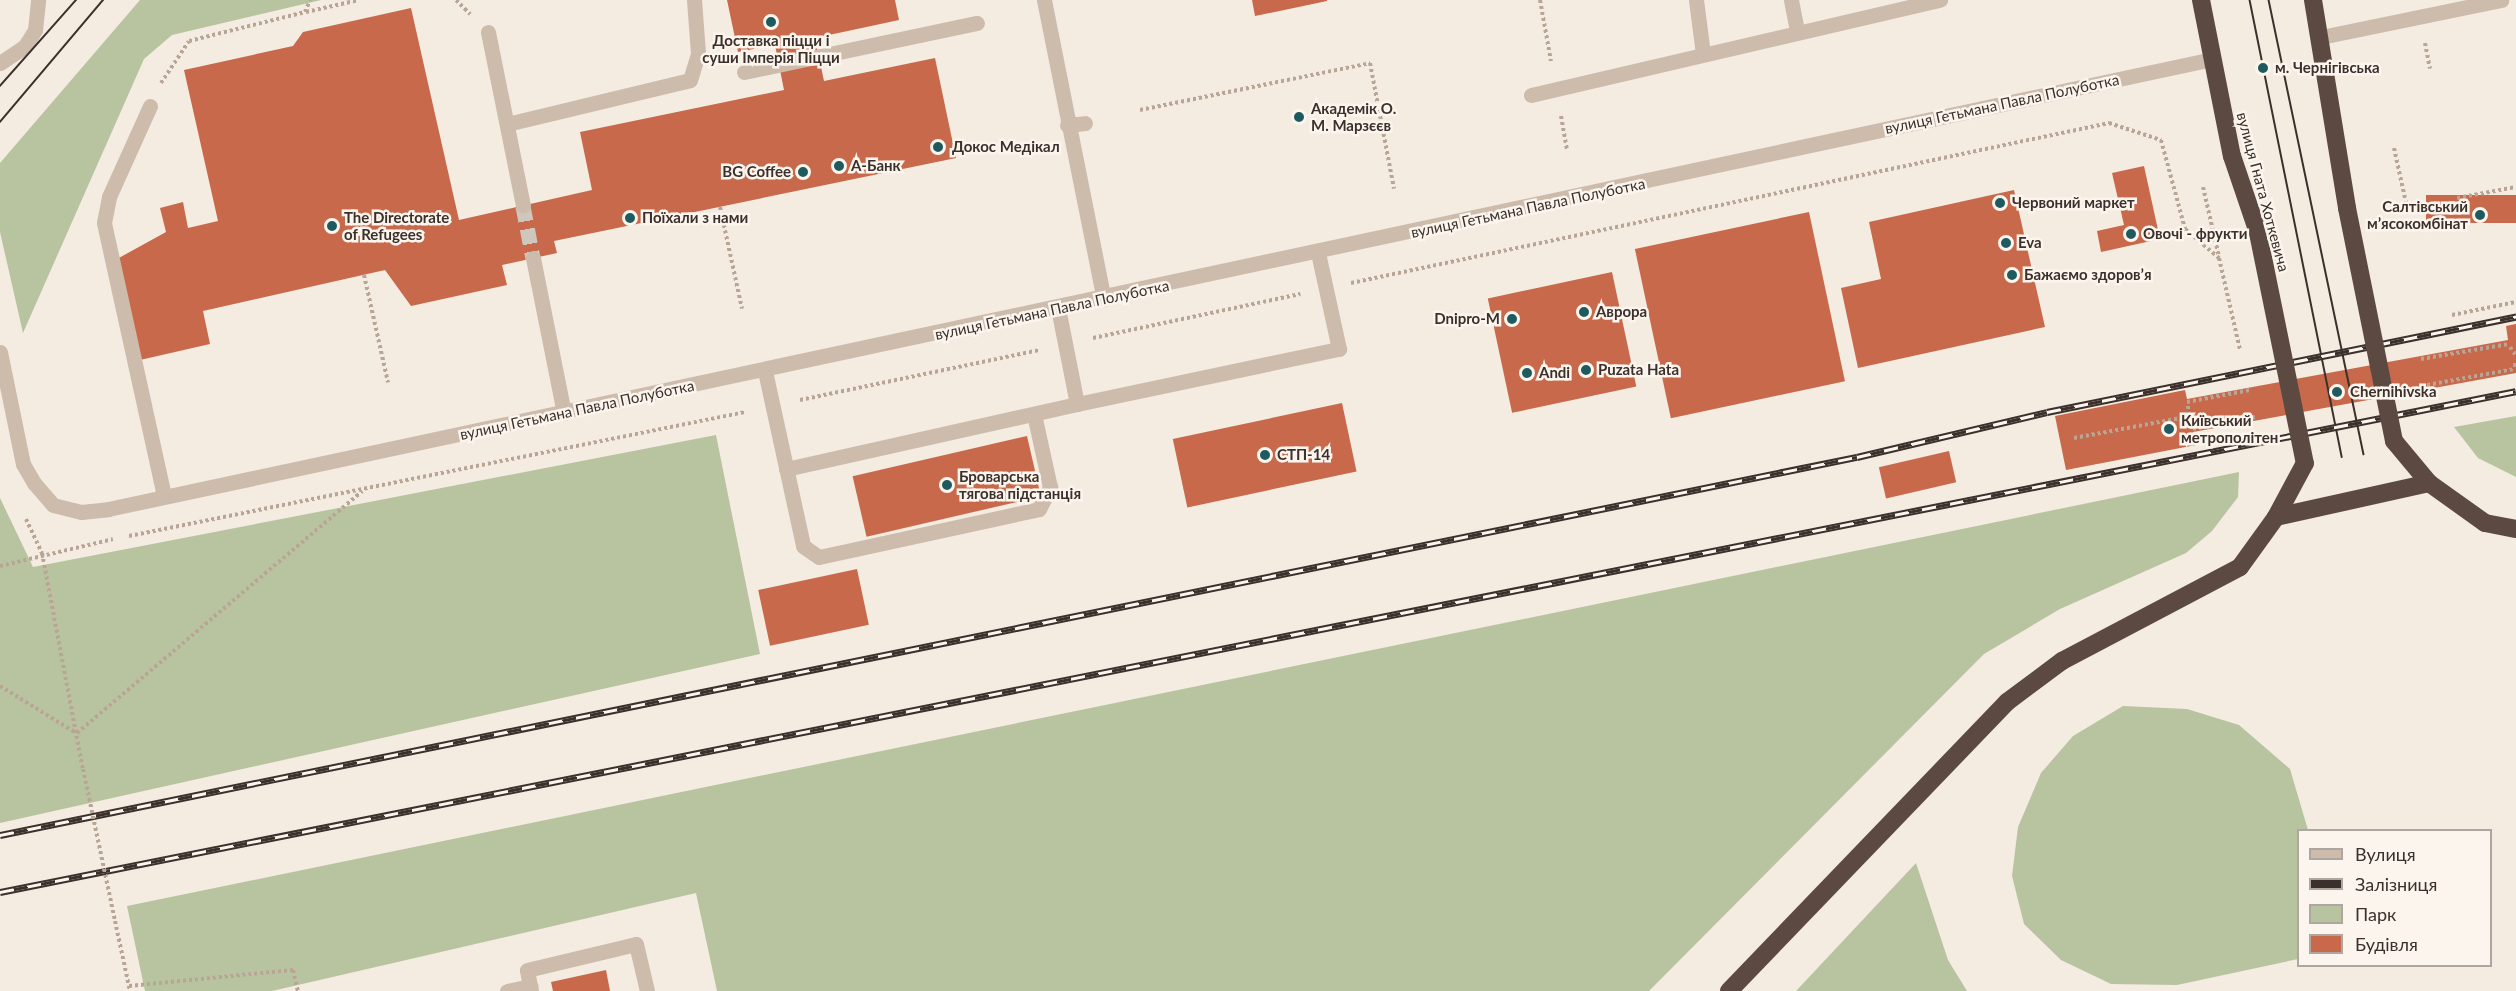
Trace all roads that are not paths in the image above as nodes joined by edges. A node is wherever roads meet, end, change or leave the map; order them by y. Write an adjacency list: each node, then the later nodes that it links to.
1 (694, 0): 21 (street)
2 (1044, 0): 22 (street)
3 (1696, 0): 14 (street)
4 (1791, 0): 12 (street)
5 (1940, 0): 12 (street)
6 (2201, 0): 15 (highway, вулиця Гната Хоткевича)
7 (2313, 0): 13 (highway)
8 (2501, 0): 13 (street)
9 (41, 3): 16 (street)
10 (977, 23): 17 (street)
11 (488, 32): 21 (street)
12 (1797, 32): 14 (street)
13 (2321, 37): 34 (highway, bridge)
14 (1703, 54): 18 (street)
15 (2212, 59): 24 (street, вулиця Гетьмана Павла Полуботка); 36 (highway, вулиця Гната Хоткевича, bridge)
16 (0, 63)
17 (744, 72)
18 (1531, 96)
19 (150, 106): 35 (street)
20 (1085, 123): 22 (street)
21 (507, 124): 23 (street)
22 (1067, 125): 26 (street)
23 (523, 206)
24 (1318, 254): 26 (street, вулиця Гетьмана Павла Полуботка); 30 (street)
25 (533, 258): 31 (street)
26 (1104, 298): 27 (street, вулиця Гетьмана Павла Полуботка)
27 (1058, 308): 29 (street, вулиця Гетьмана Павла Полуботка); 30 (street)
28 (0, 352): 35 (street, вулиця Гетьмана Павла Полуботка)
29 (765, 371): 31 (street, вулиця Гетьмана Павла Полуботка); 33 (street)
30 (1077, 404): 32 (street)
31 (564, 413): 35 (street, вулиця Гетьмана Павла Полуботка)
32 (1034, 414): 33 (street); 33 (street)
33 (786, 469)
34 (2429, 483): 36 (highway); 37 (highway)
35 (164, 495)
36 (2276, 517): 41 (highway)
37 (2516, 529)
38 (531, 988): 39 (street); 40 (street)
39 (507, 991)
40 (647, 991)
41 (1728, 991)

